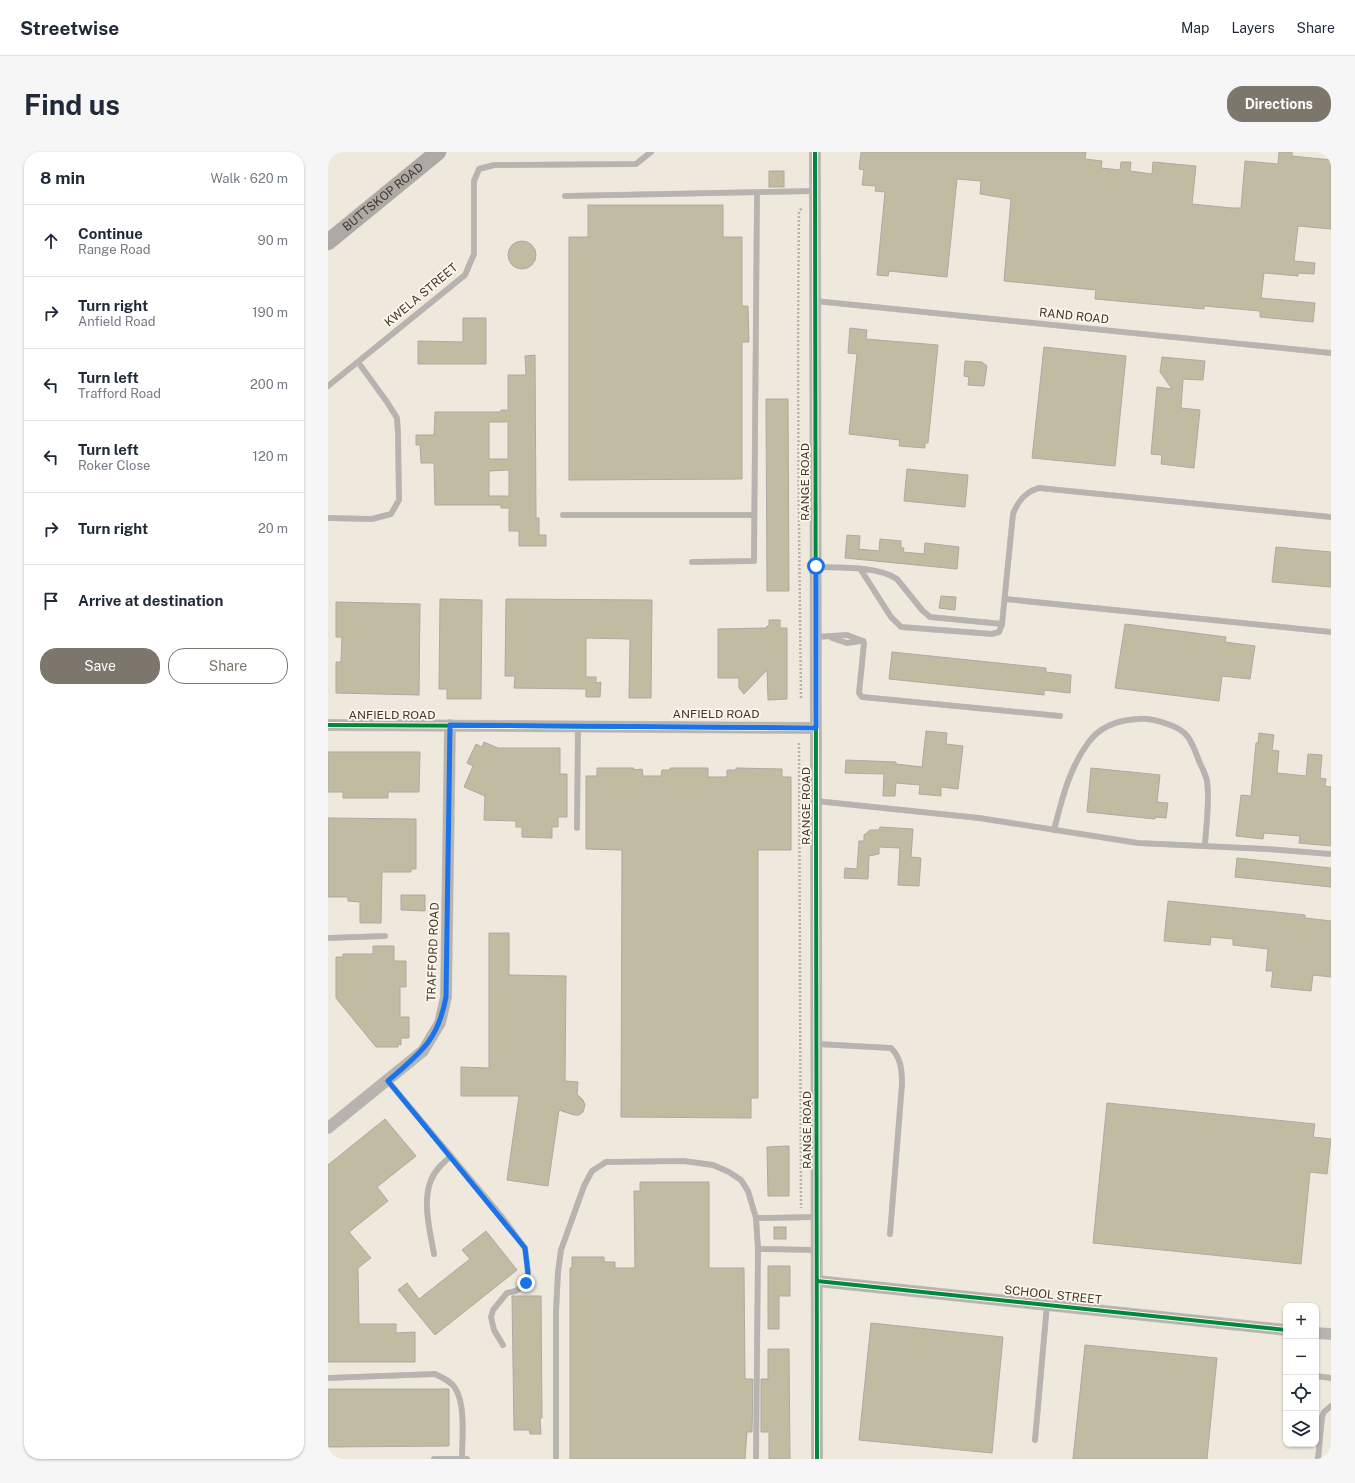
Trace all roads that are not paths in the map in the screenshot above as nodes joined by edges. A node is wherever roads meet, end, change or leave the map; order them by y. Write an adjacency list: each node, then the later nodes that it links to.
1 (438, 152): 7 (street, BUTTSKOP ROAD)
2 (651, 152): 10 (lane, KWELA STREET)
3 (815, 152): 4 (street, RANGE ROAD)
4 (815, 191): 5 (lane); 8 (street, RANGE ROAD)
5 (757, 193): 6 (lane); 13 (lane)
6 (565, 196)
7 (328, 242)
8 (815, 301): 9 (lane, RAND ROAD); 17 (street, RANGE ROAD)
9 (1331, 353)
10 (358, 362): 11 (lane, KWELA STREET); 15 (lane)
11 (328, 386)
12 (563, 515): 13 (lane)
13 (754, 515): 16 (lane)
14 (1331, 517): 19 (lane)
15 (328, 518)
16 (692, 562)
17 (816, 566): 18 (lane); 22 (street, RANGE ROAD)
18 (861, 570): 20 (lane); 20 (lane)
19 (1005, 599): 20 (lane); 21 (lane)
20 (1002, 624)
21 (1331, 632)
22 (816, 637): 23 (lane); 27 (street, RANGE ROAD)
23 (1060, 716)
24 (328, 725): 25 (street, ANFIELD ROAD)
25 (450, 725): 26 (street, ANFIELD ROAD); 36 (street, TRAFFORD ROAD)
26 (578, 726): 27 (street, ANFIELD ROAD); 29 (lane)
27 (816, 728): 28 (street, RANGE ROAD)
28 (816, 801): 30 (lane); 35 (street, RANGE ROAD)
29 (577, 828)
30 (1054, 830): 31 (lane); 31 (lane)
31 (1205, 845): 32 (lane)
32 (1331, 854)
33 (385, 936): 34 (lane)
34 (328, 938)
35 (817, 1044): 39 (street, RANGE ROAD); 41 (lane)
36 (388, 1081): 37 (street, TRAFFORD ROAD); 38 (lane)
37 (328, 1128)
38 (451, 1156): 44 (lane); 50 (lane)
39 (817, 1217): 40 (lane); 43 (street, RANGE ROAD)
40 (756, 1218): 42 (lane); 59 (lane)
41 (890, 1234)
42 (758, 1249): 43 (lane); 60 (lane)
43 (817, 1250): 45 (street, RANGE ROAD)
44 (434, 1254)
45 (817, 1281): 46 (street, SCHOOL STREET); 61 (street, RANGE ROAD)
46 (1047, 1305): 47 (street, SCHOOL STREET); 55 (lane)
47 (1283, 1330)
48 (1319, 1333): 49 (street)
49 (1331, 1334)
50 (503, 1345)
51 (1319, 1376): 53 (lane)
52 (328, 1378): 57 (lane)
53 (1331, 1378)
54 (1331, 1406): 62 (lane)
55 (1035, 1440)
56 (434, 1459): 57 (lane)
57 (462, 1459): 58 (lane)
58 (467, 1459)
59 (556, 1459)
60 (756, 1459)
61 (817, 1459)
62 (1318, 1459)

